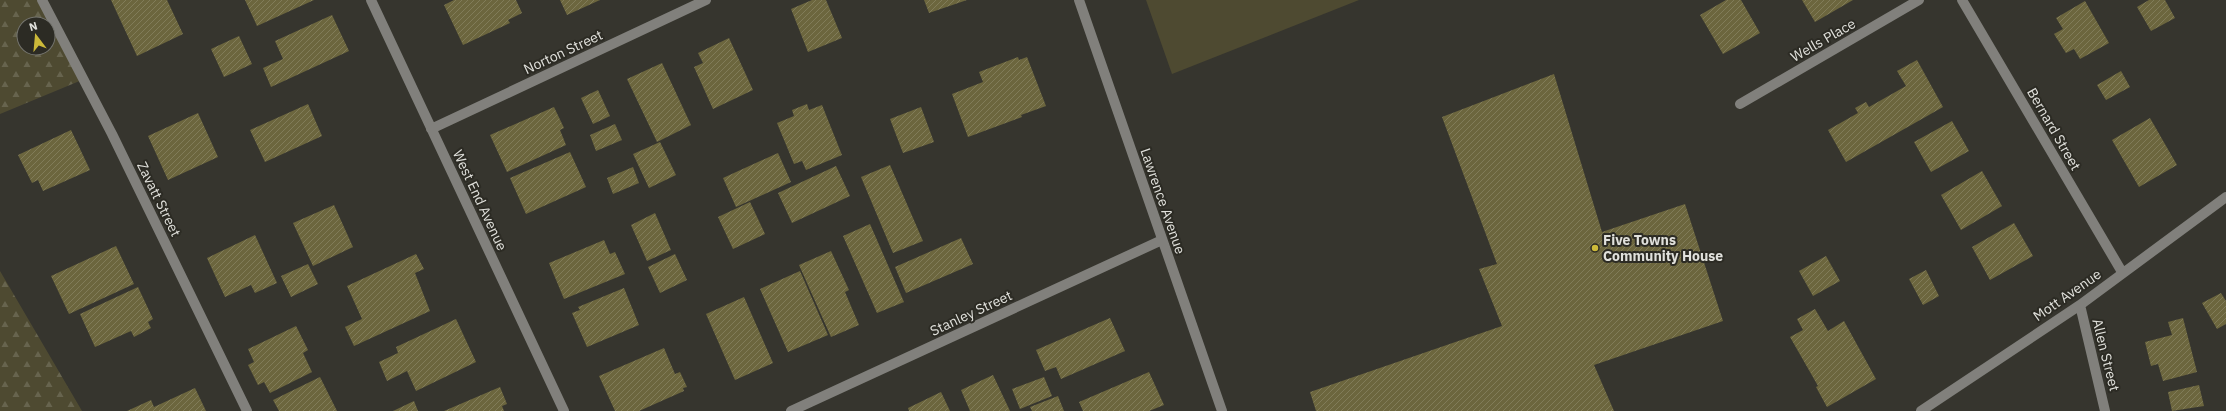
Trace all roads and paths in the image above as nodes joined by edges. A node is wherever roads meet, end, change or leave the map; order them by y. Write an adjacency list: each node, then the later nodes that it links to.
1 (42, 0): 13 (street, Zavatt Street)
2 (371, 0): 8 (street, West End Avenue)
3 (706, 0): 8 (street, Norton Street)
4 (1079, 0): 10 (street, Lawrence Avenue)
5 (1919, 0): 7 (street, Wells Place)
6 (1962, 0): 11 (street, Bernard Street)
7 (1740, 104)
8 (431, 129): 14 (street, West End Avenue)
9 (2226, 197): 11 (street, Mott Avenue)
10 (1162, 240): 15 (street, Stanley Street); 16 (street, Lawrence Avenue)
11 (2122, 272): 12 (street, Mott Avenue)
12 (2080, 305): 17 (street, Mott Avenue); 18 (street, Allen Street)
13 (247, 411)
14 (564, 411)
15 (791, 411)
16 (1222, 411)
17 (1921, 411)
18 (2105, 411)

